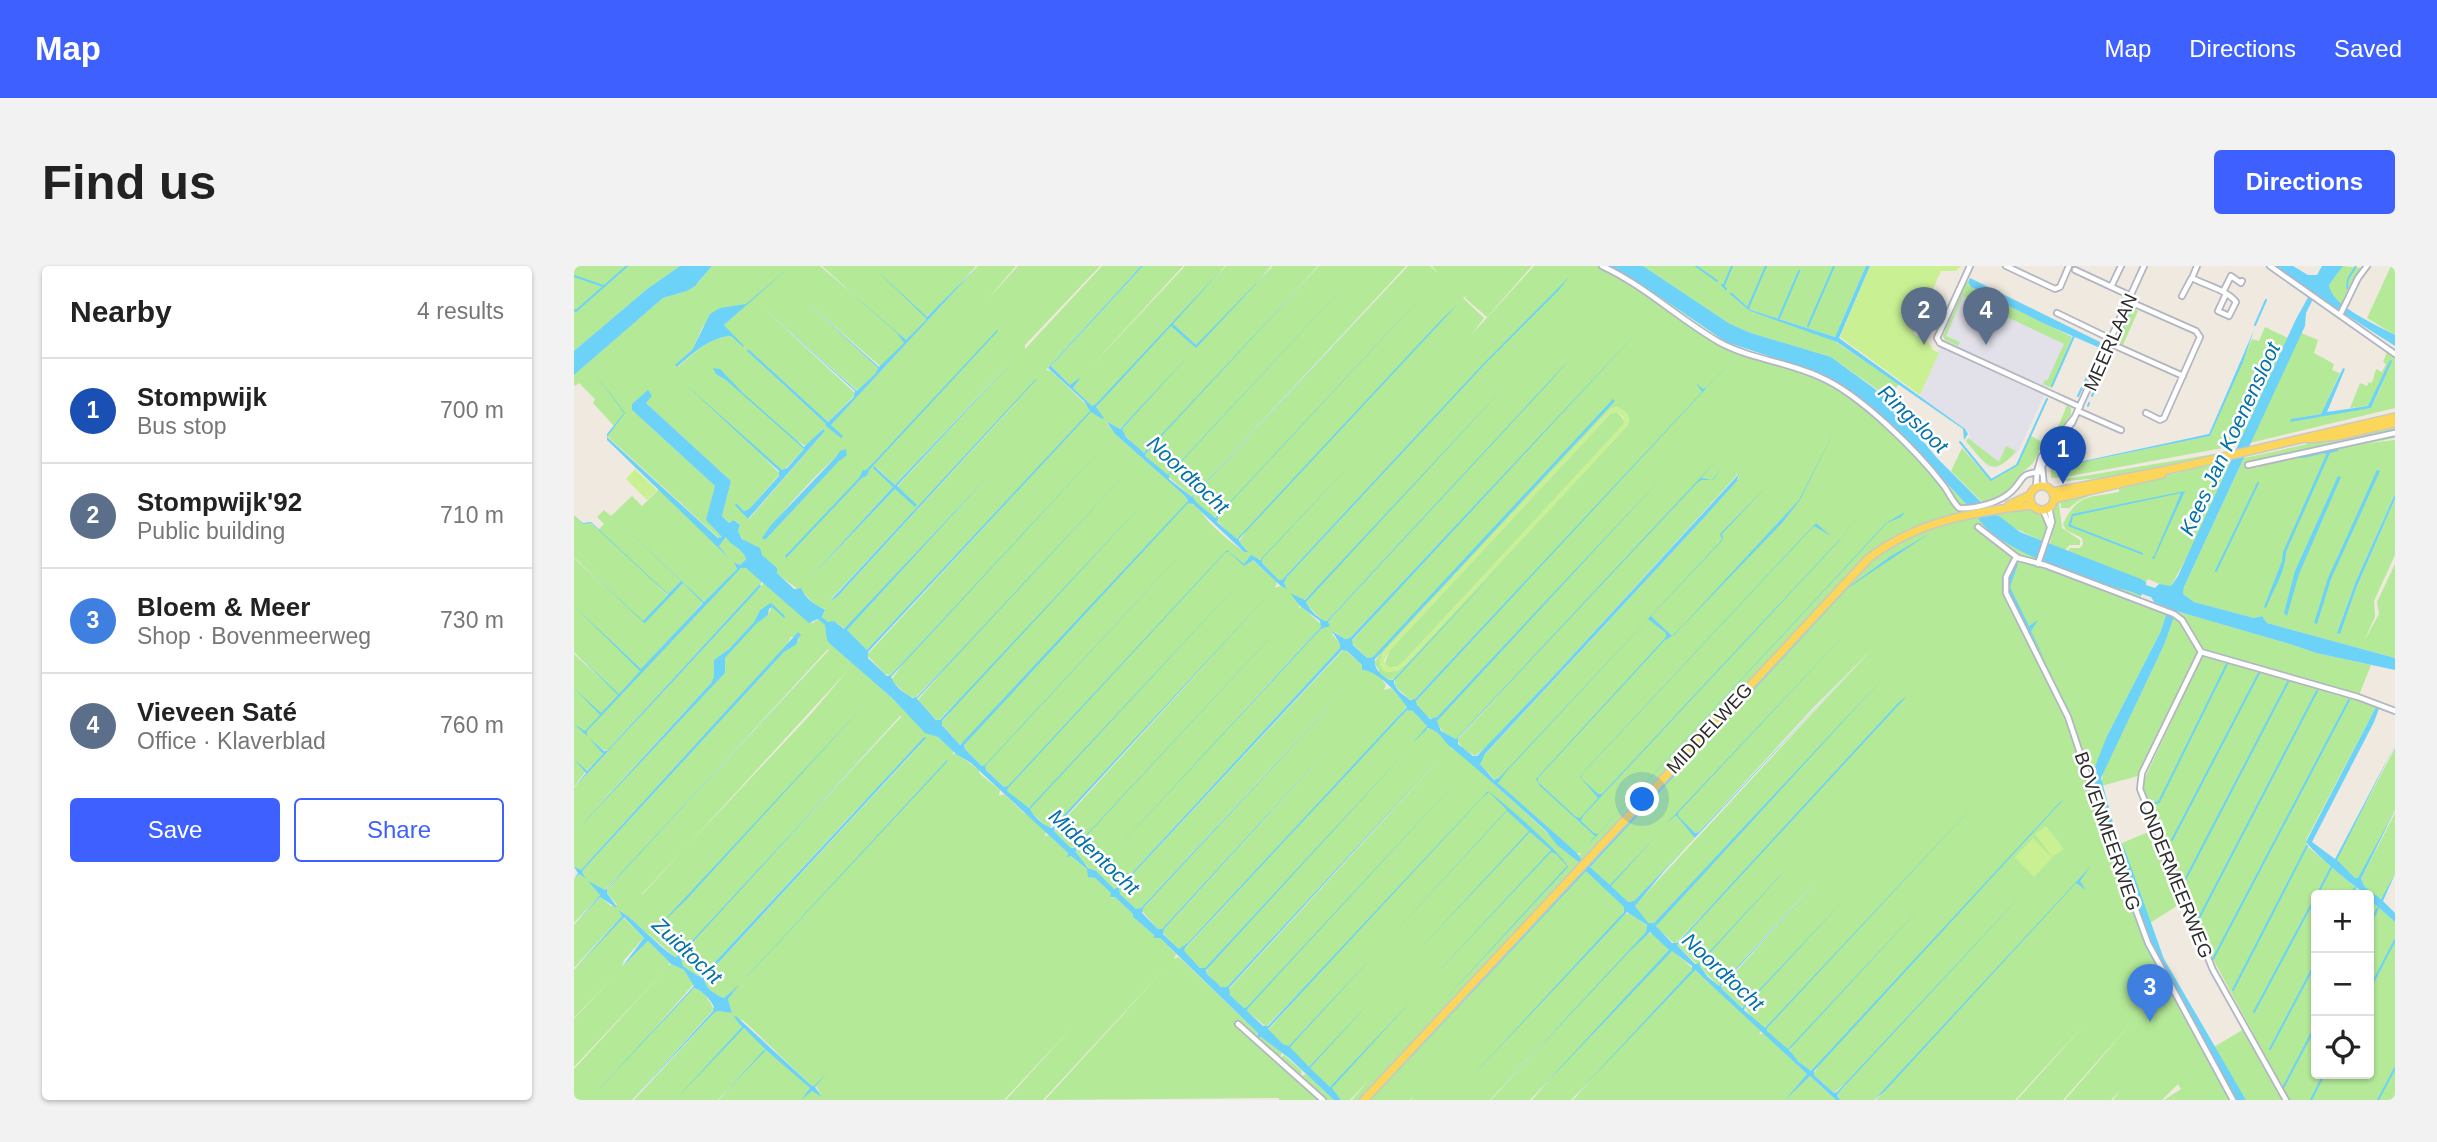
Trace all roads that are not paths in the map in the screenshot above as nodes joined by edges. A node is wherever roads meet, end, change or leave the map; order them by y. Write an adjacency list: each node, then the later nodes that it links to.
1 (1602, 266): 38 (street)
2 (1969, 266): 22 (street)
3 (2006, 266): 4 (street)
4 (2069, 266)
5 (2121, 266): 13 (street)
6 (2144, 266): 16 (street, MEERLAAN)
7 (2197, 266): 11 (street)
8 (2270, 266): 17 (street)
9 (2367, 266): 17 (street)
10 (2075, 270): 13 (street)
11 (2192, 278): 14 (street); 15 (street)
12 (2242, 281): 14 (street)
13 (2111, 287): 16 (street)
14 (2224, 293): 14 (street)
15 (2182, 296)
16 (2129, 298): 19 (street, MEERLAAN); 21 (street)
17 (2343, 311): 20 (street)
18 (2057, 313): 19 (street)
19 (2110, 341): 21 (street); 22 (street, MEERLAAN)
20 (2395, 354)
21 (2182, 376): 23 (street)
22 (2079, 409): 26 (street); 30 (street, MEERLAAN)
23 (2146, 413)
24 (2395, 417): 28 (main road)
25 (2395, 423): 28 (main road)
26 (2121, 430)
27 (2395, 433): 29 (street)
28 (2307, 439): 33 (main road)
29 (2248, 465)
30 (2039, 472): 31 (street, MEERLAAN); 36 (street)
31 (2040, 486): 32 (main road); 33 (main road)
32 (2030, 495): 34 (main road); 35 (main road, MIDDELWEG)
33 (2053, 495): 37 (main road)
34 (2032, 505): 35 (main road, MIDDELWEG); 37 (main road)
35 (2006, 506): 36 (main road, MIDDELWEG)
36 (1987, 507): 38 (main road, MIDDELWEG)
37 (2046, 509): 41 (street)
38 (1971, 510): 46 (main road, MIDDELWEG)
39 (1978, 527): 40 (street)
40 (2015, 557): 41 (street); 47 (street, BOVENMEERWEG)
41 (2039, 561): 42 (street)
42 (2201, 652): 43 (street); 48 (street, ONDERMEERWEG)
43 (2395, 711)
44 (1238, 1024): 45 (street)
45 (1323, 1100)
46 (1364, 1100)
47 (2233, 1100)
48 (2286, 1100)

